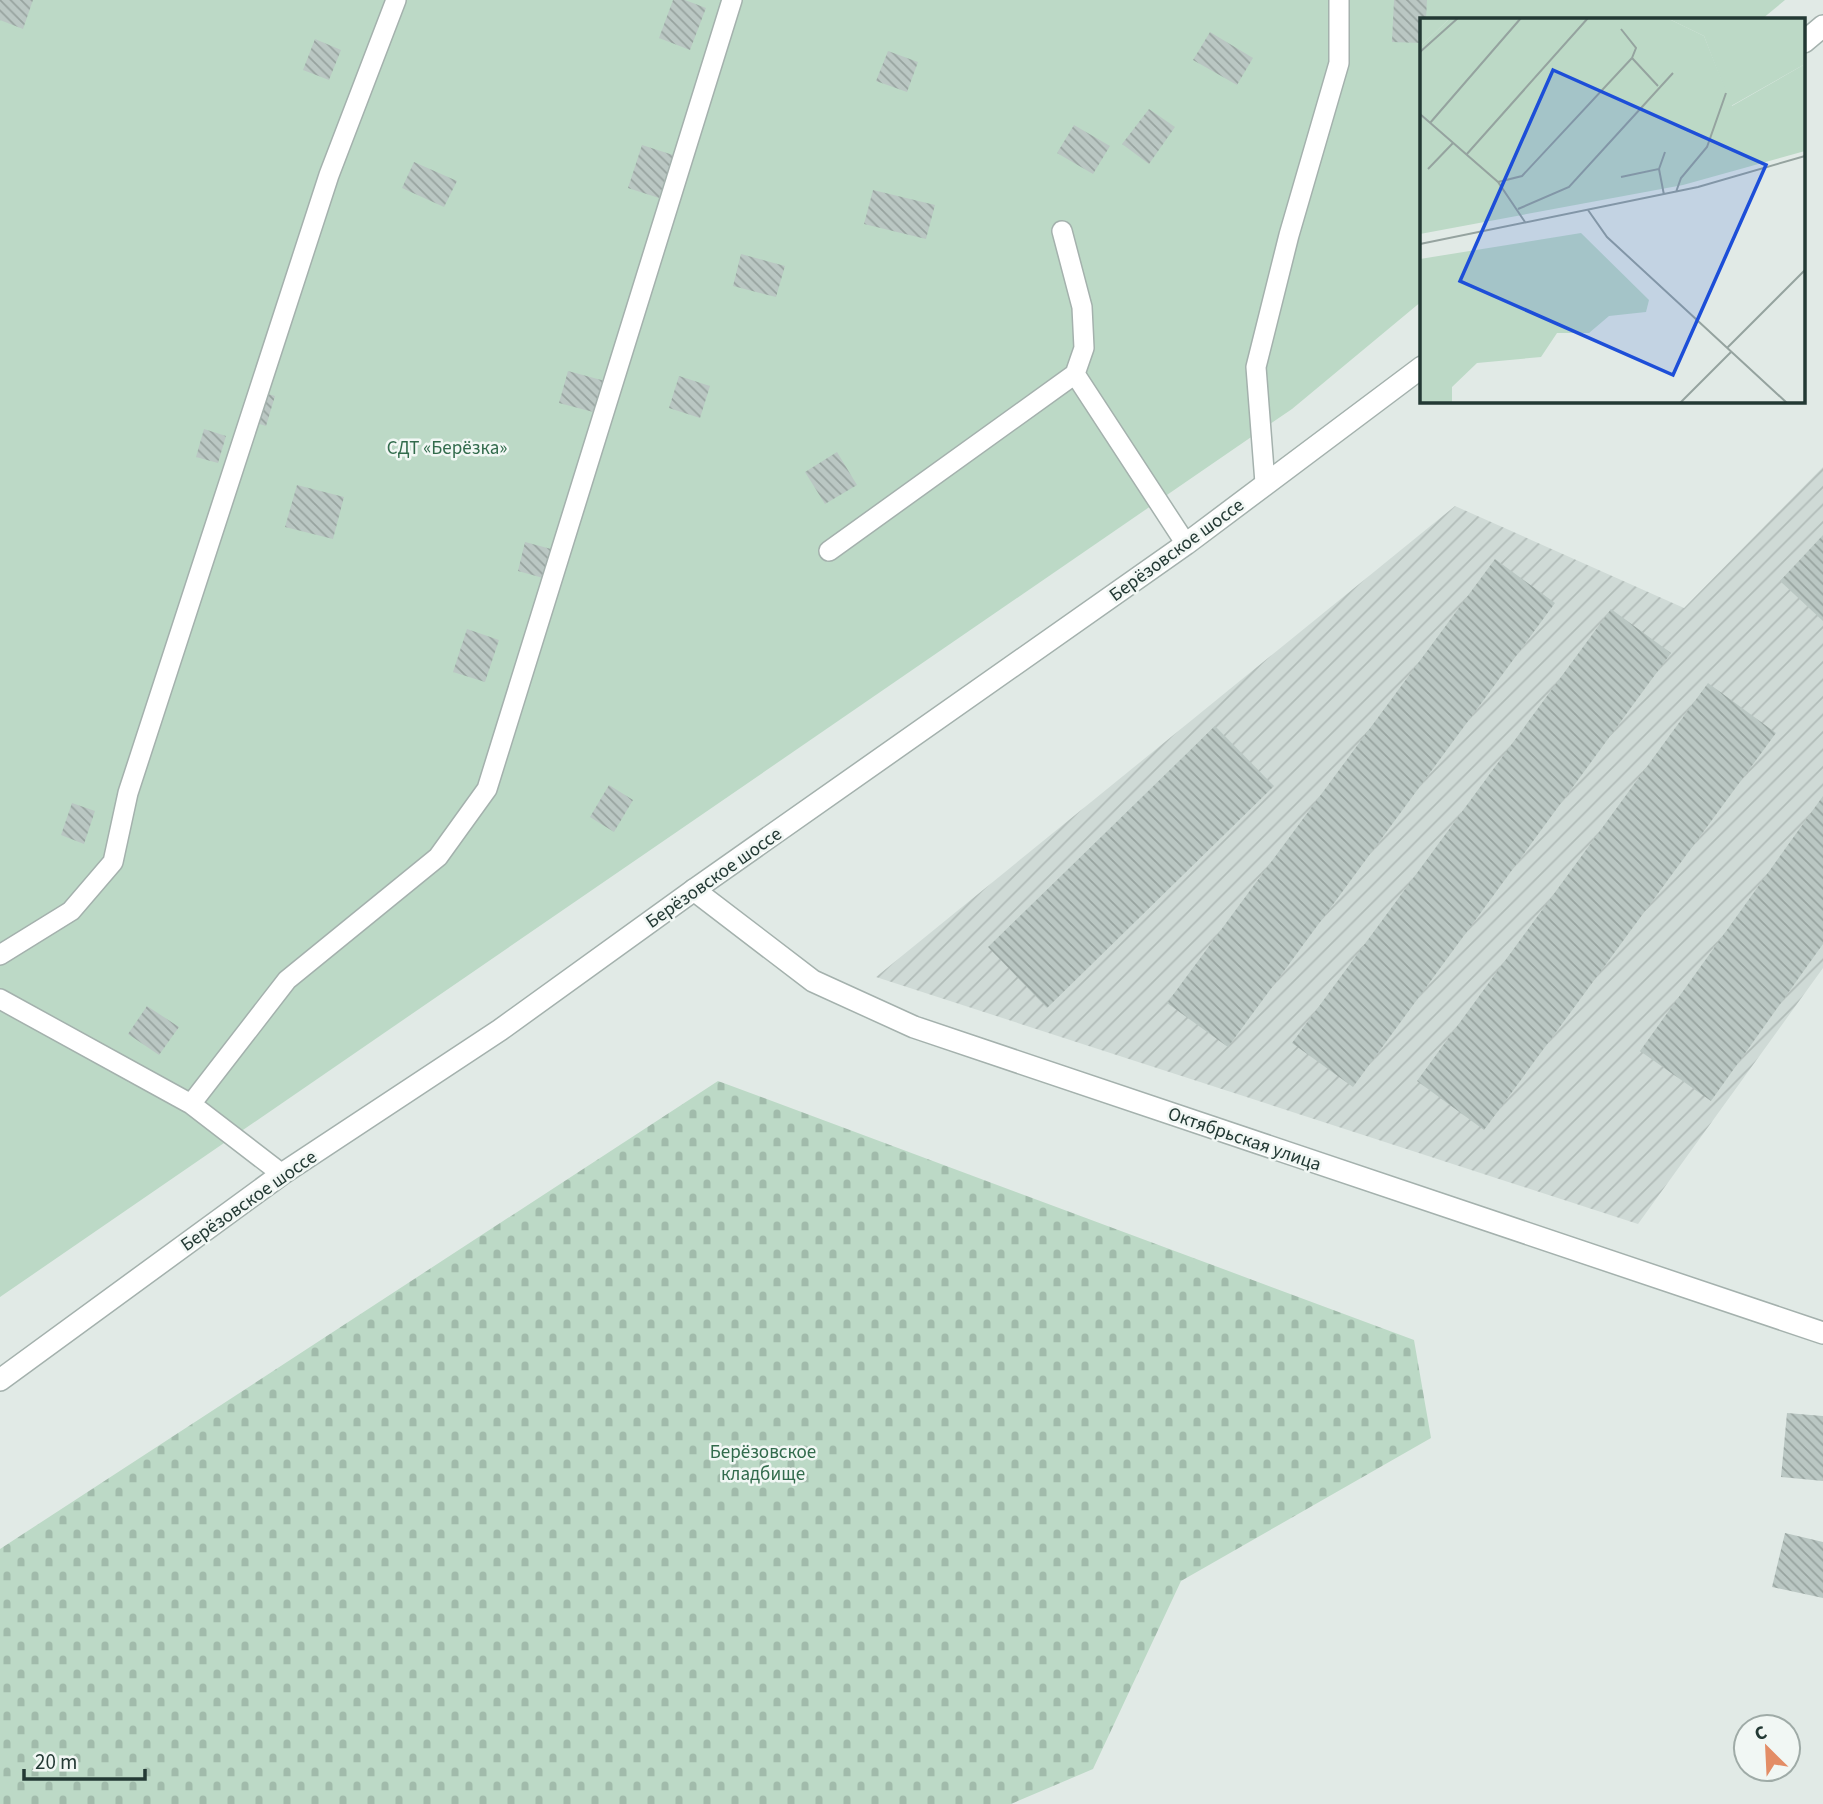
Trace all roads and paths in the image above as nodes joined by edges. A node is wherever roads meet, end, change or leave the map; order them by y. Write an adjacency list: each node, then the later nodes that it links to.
1 (396, 0): 13 (lane)
2 (732, 0): 15 (lane)
3 (1339, 0): 9 (lane)
4 (1823, 26): 5 (street)
5 (1806, 40)
6 (1062, 231): 8 (lane)
7 (1420, 369): 9 (street, Берёзовское шоссе)
8 (1074, 374): 10 (lane); 11 (lane)
9 (1265, 483): 10 (street, Берёзовское шоссе)
10 (1186, 544): 12 (street, Берёзовское шоссе)
11 (829, 551)
12 (694, 890): 16 (street, Берёзовское шоссе); 17 (street, Октябрьская улица)
13 (0, 955)
14 (0, 999): 15 (lane)
15 (191, 1104): 16 (lane)
16 (282, 1174): 18 (street, Берёзовское шоссе)
17 (1823, 1333)
18 (0, 1380)

